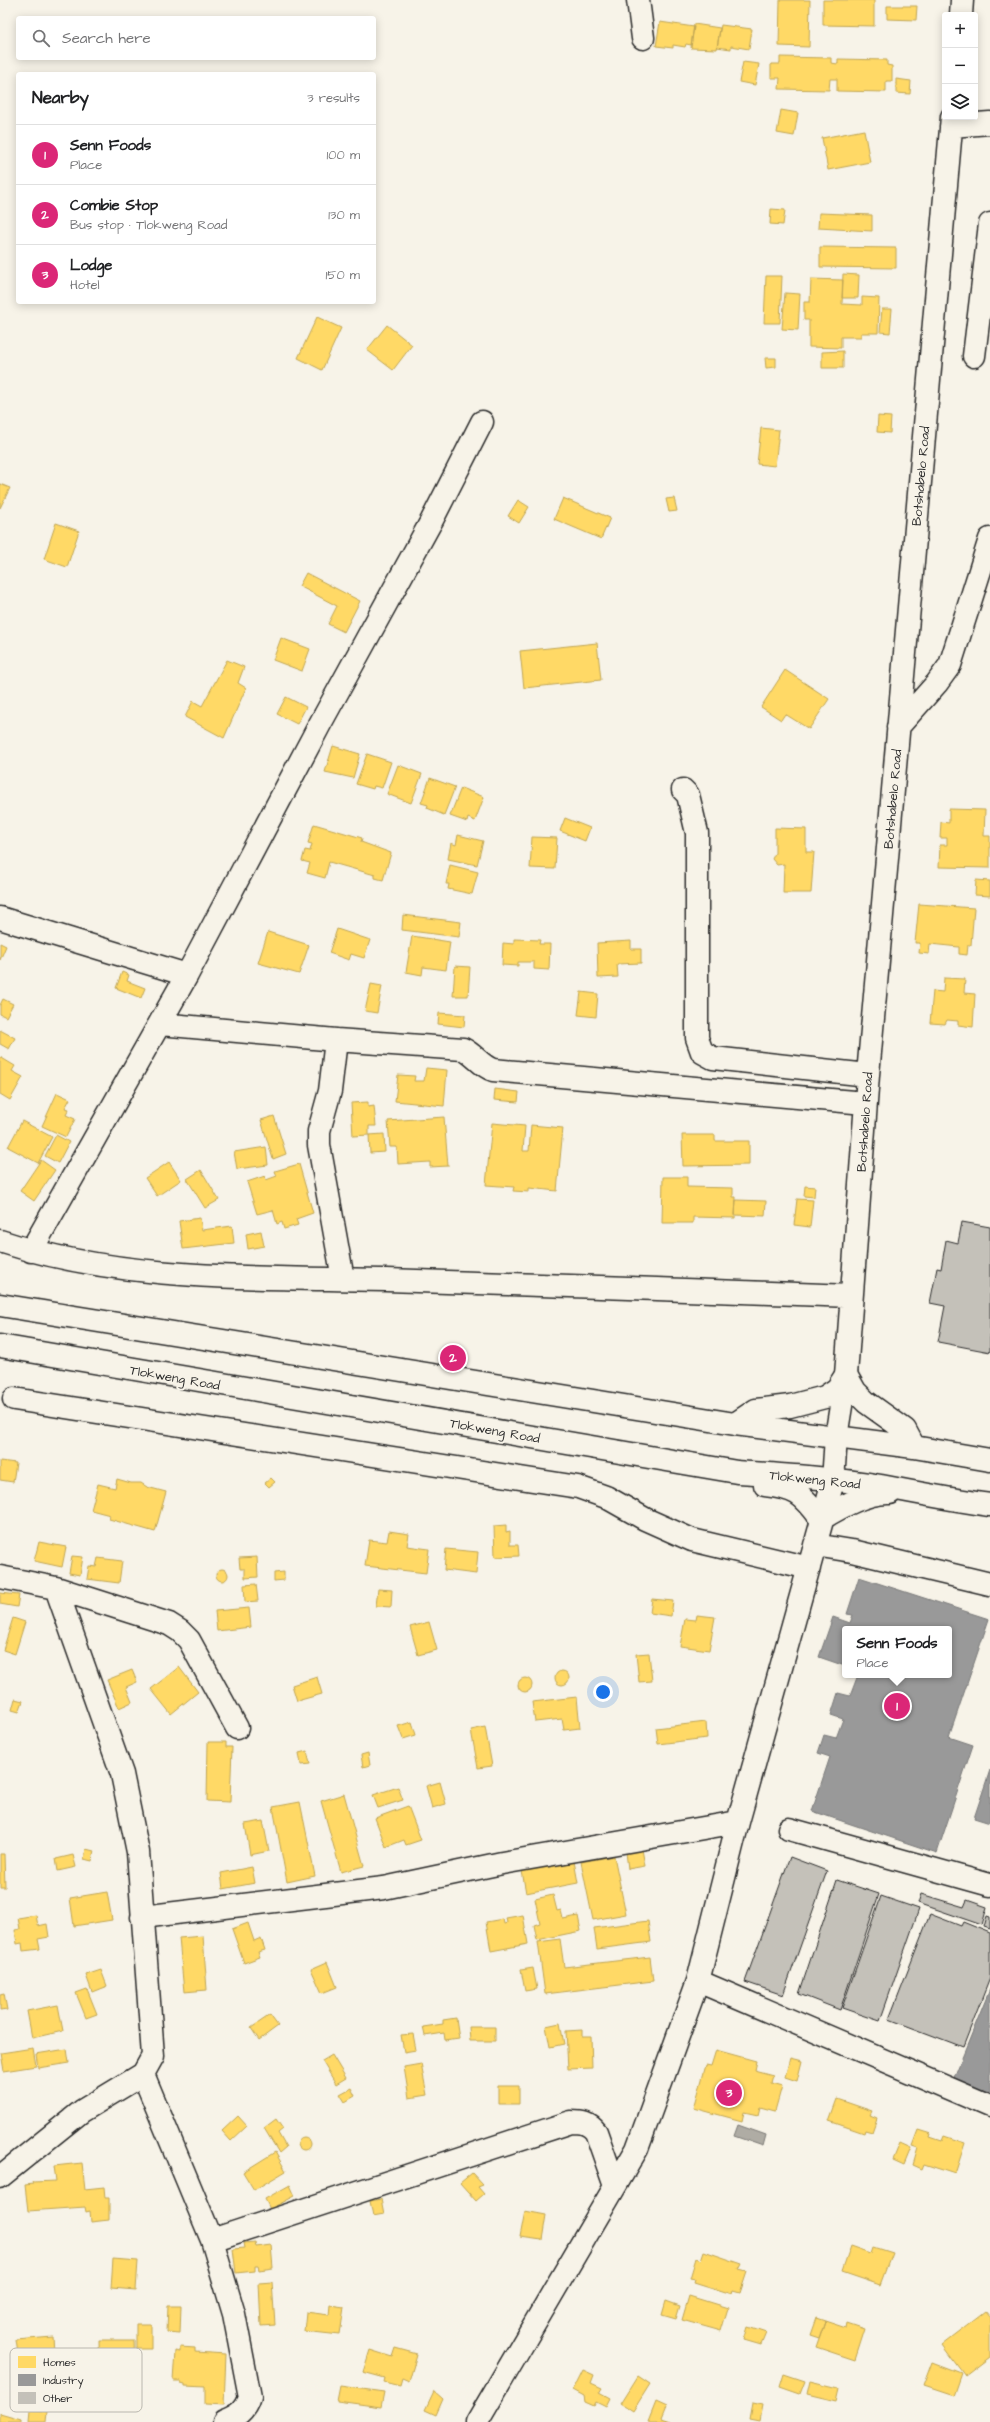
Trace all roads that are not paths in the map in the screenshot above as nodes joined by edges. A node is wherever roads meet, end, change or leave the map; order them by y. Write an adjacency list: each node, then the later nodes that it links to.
1 (638, 0): 4 (street)
2 (962, 0): 3 (street)
3 (961, 12)
4 (643, 38)
5 (951, 121): 6 (street); 11 (street, Botshabelo Road)
6 (990, 123)
7 (990, 224): 8 (street)
8 (974, 356)
9 (482, 422): 14 (street)
10 (990, 539): 11 (street)
11 (898, 727): 17 (street, Botshabelo Road)
12 (683, 790): 17 (street)
13 (0, 918): 14 (street)
14 (187, 974): 15 (street)
15 (160, 1024): 16 (street); 20 (street)
16 (336, 1040): 18 (street); 21 (street)
17 (868, 1076): 18 (street, Botshabelo Road)
18 (865, 1103): 22 (street, Botshabelo Road)
19 (0, 1241): 20 (street)
20 (31, 1251): 21 (street)
21 (343, 1279): 22 (street)
22 (851, 1296): 25 (street, Botshabelo Road)
23 (0, 1305): 27 (street)
24 (0, 1346): 31 (street, Tlokweng Road)
25 (846, 1375): 27 (street); 28 (street, Botshabelo Road); 29 (street)
26 (14, 1399): 37 (street)
27 (735, 1424): 28 (street)
28 (836, 1437): 29 (street); 32 (street, Botshabelo Road)
29 (914, 1447): 30 (street)
30 (990, 1460)
31 (738, 1472): 32 (street, Tlokweng Road); 35 (street)
32 (833, 1481): 33 (street, Tlokweng Road); 35 (street, Botshabelo Road)
33 (921, 1495): 34 (street, Tlokweng Road); 35 (street)
34 (990, 1505)
35 (821, 1519): 36 (street, Botshabelo Road)
36 (814, 1545): 37 (street, Botshabelo Road); 39 (street)
37 (809, 1568): 42 (street, Botshabelo Road)
38 (0, 1577): 40 (street)
39 (990, 1584)
40 (56, 1588): 41 (street); 45 (street)
41 (237, 1728)
42 (738, 1822): 45 (street); 46 (street, Botshabelo Road)
43 (789, 1829): 44 (street)
44 (990, 1885)
45 (142, 1918): 47 (street)
46 (698, 1981): 48 (street); 50 (street, Botshabelo Road)
47 (143, 2074): 49 (street); 51 (street)
48 (990, 2106)
49 (0, 2177)
50 (615, 2186): 51 (street); 53 (street, Botshabelo Road)
51 (212, 2240): 52 (street)
52 (224, 2422)
53 (477, 2422)

